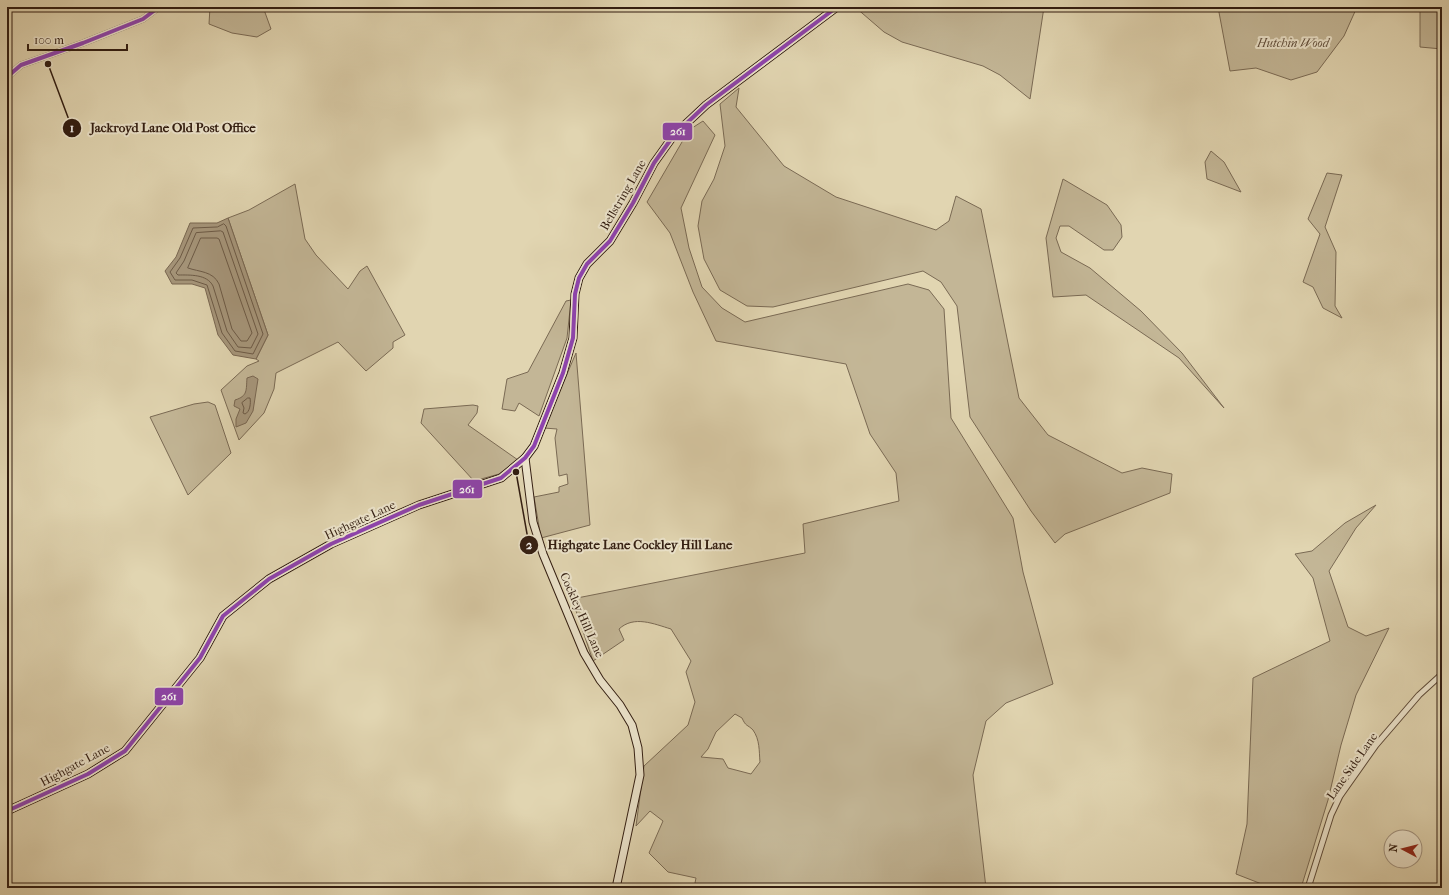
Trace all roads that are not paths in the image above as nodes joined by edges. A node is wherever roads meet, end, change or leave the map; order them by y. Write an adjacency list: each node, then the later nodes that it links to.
1 (159, 7): 3 (street)
2 (837, 7): 4 (main road, Bellstring Lane)
3 (7, 77)
4 (525, 458): 6 (main road, Highgate Lane); 7 (main road, Cockley Hill Lane)
5 (1442, 674): 8 (street, Lane Side Lane)
6 (7, 811)
7 (616, 888)
8 (1308, 888)

